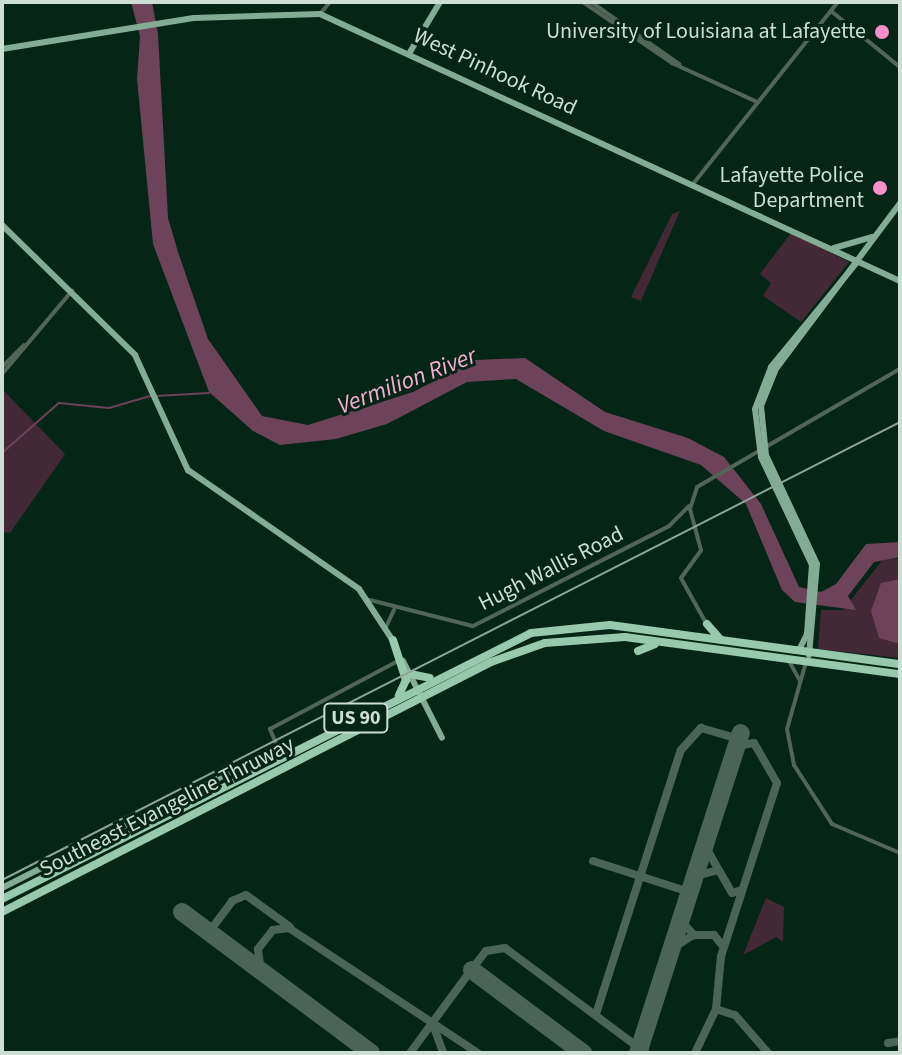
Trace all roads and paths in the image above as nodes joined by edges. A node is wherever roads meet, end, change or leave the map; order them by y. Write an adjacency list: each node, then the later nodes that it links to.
1 (330, 2): 7 (street)
2 (440, 2): 9 (main road)
3 (583, 2): 10 (street)
4 (591, 2): 10 (street)
5 (838, 2): 6 (street)
6 (831, 11): 11 (street); 12 (street)
7 (320, 14): 8 (main road, West Pinhook Road); 9 (main road, West Pinhook Road)
8 (2, 49)
9 (410, 52): 13 (main road, West Pinhook Road)
10 (680, 66): 12 (street)
11 (900, 67)
12 (758, 103): 13 (street)
13 (693, 184): 17 (main road, West Pinhook Road)
14 (900, 203): 16 (main road)
15 (2, 225): 20 (main road)
16 (872, 237): 17 (main road); 18 (main road)
17 (832, 248): 18 (main road, West Pinhook Road)
18 (858, 261): 19 (main road, West Pinhook Road); 25 (main road)
19 (900, 281)
20 (72, 291): 21 (street); 29 (main road)
21 (24, 345): 22 (street); 24 (street)
22 (2, 367)
23 (900, 369): 25 (street)
24 (2, 374)
25 (761, 448): 26 (street, Hugh Wallis Road); 31 (main road)
26 (690, 504): 27 (street, Hugh Wallis Road); 28 (street)
27 (682, 516): 28 (street); 30 (street, Hugh Wallis Road)
28 (692, 517): 32 (street)
29 (370, 600): 30 (street, Hugh Wallis Road); 33 (main road)
30 (396, 610): 33 (street)
31 (812, 619): 40 (main road); 41 (main road)
32 (707, 624): 35 (highway); 38 (highway)
33 (386, 627): 37 (main road)
34 (653, 635): 35 (highway, US 90); 36 (highway, Southeast Evangeline Thruway / US 90); 39 (highway, Southeast Evangeline Thruway / US 90); 45 (highway, US 90)
35 (701, 638): 38 (highway, US 90)
36 (640, 639): 39 (highway); 49 (highway, Southeast Evangeline Thruway / US 90)
37 (393, 640): 44 (highway); 46 (main road)
38 (733, 642): 40 (highway, Southeast Evangeline Thruway / US 90)
39 (674, 644): 42 (highway, Southeast Evangeline Thruway / US 90)
40 (796, 651): 41 (highway, Southeast Evangeline Thruway / US 90)
41 (808, 658): 42 (highway, Southeast Evangeline Thruway / US 90); 43 (highway, US 90); 47 (highway, Southeast Evangeline Thruway / US 90); 48 (street)
42 (787, 660): 48 (street)
43 (900, 664)
44 (397, 665): 50 (highway); 52 (street)
45 (449, 670): 46 (highway); 49 (highway, US 90)
46 (410, 674): 49 (main road)
47 (900, 674)
48 (800, 681): 54 (street)
49 (419, 692): 50 (highway, US 90); 51 (main road); 53 (highway, Southeast Evangeline Thruway / US 90)
50 (397, 698): 52 (highway, US 90)
51 (442, 738)
52 (280, 752): 53 (highway); 55 (main road); 56 (highway, US 90)
53 (274, 773): 57 (highway, Southeast Evangeline Thruway / US 90)
54 (900, 853)
55 (2, 888)
56 (2, 899)
57 (2, 912)

